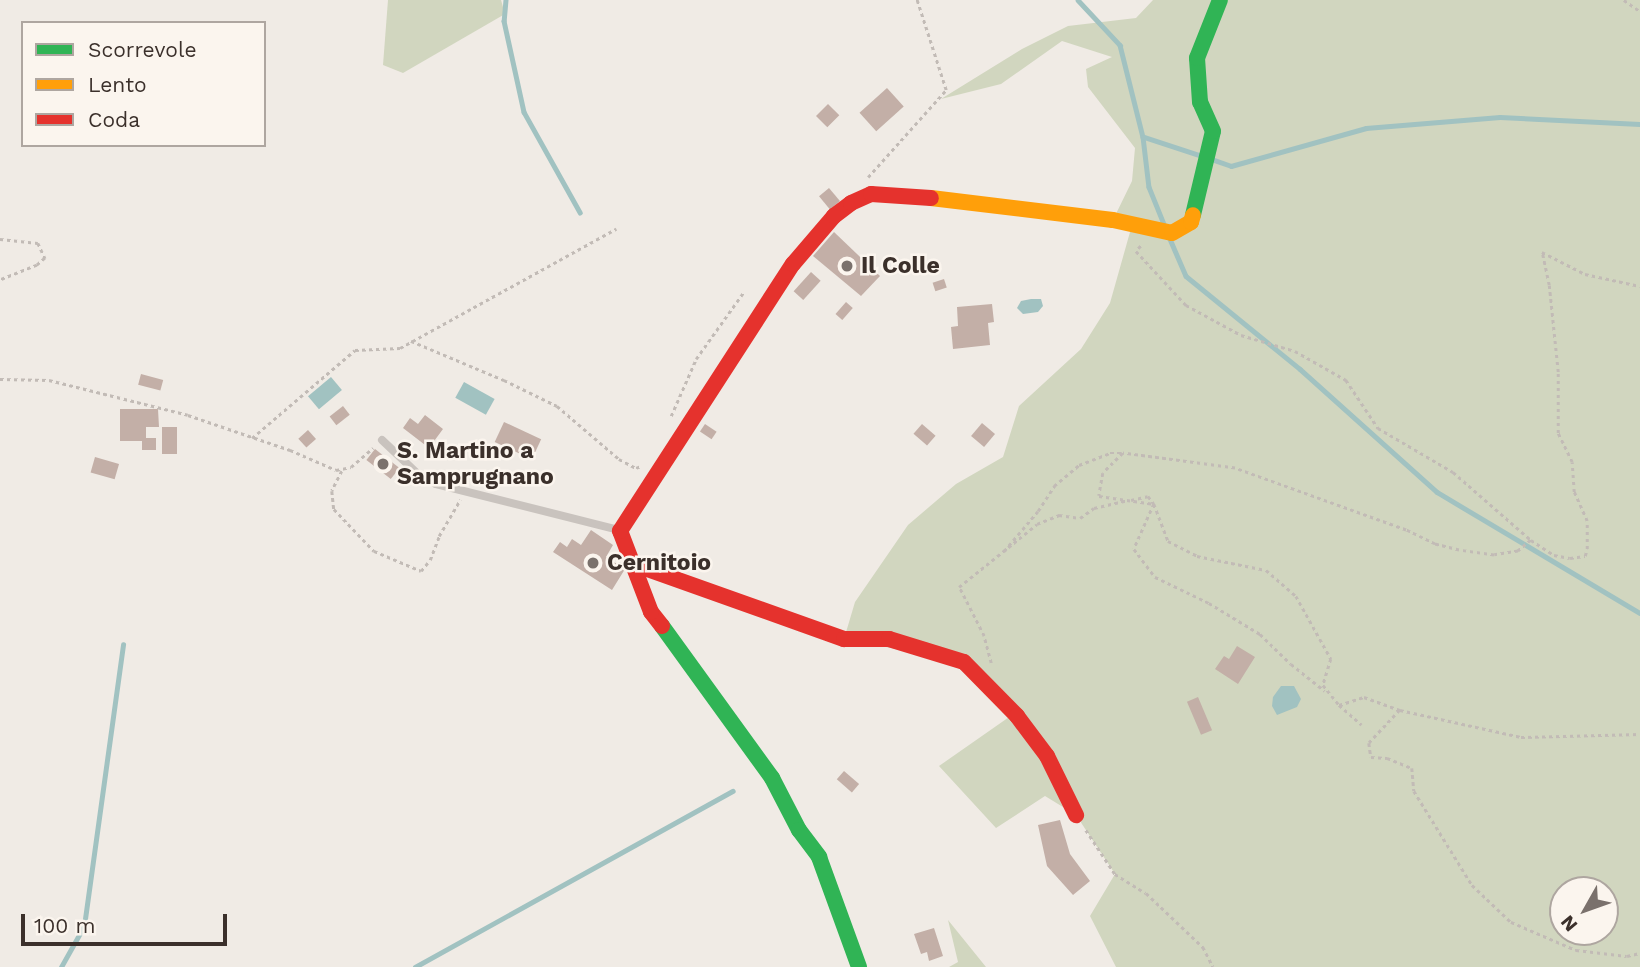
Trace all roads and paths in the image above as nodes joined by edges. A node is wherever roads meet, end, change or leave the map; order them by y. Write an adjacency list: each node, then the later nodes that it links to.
1 (917, 0): 5 (path)
2 (1220, 0): 22 (street)
3 (1624, 0): 4 (path)
4 (1640, 11)
5 (867, 178)
6 (616, 229): 12 (path)
7 (0, 239): 9 (path)
8 (1143, 242): 23 (path)
9 (0, 280)
10 (1640, 286): 23 (path)
11 (743, 293): 14 (path)
12 (411, 341): 15 (path); 18 (path)
13 (0, 379): 15 (path)
14 (669, 422)
15 (252, 438): 19 (path)
16 (382, 440): 19 (path); 20 (lane)
17 (1123, 453): 21 (path); 23 (path); 24 (path)
18 (649, 460)
19 (342, 471): 20 (path)
20 (465, 492): 22 (lane)
21 (1154, 504): 24 (path); 27 (path); 27 (path)
22 (620, 531): 25 (street)
23 (1531, 540)
24 (1002, 553): 26 (path)
25 (636, 565): 32 (street); 34 (street)
26 (992, 660)
27 (1331, 695): 28 (path)
28 (1339, 705): 29 (path); 30 (path)
29 (1400, 710): 31 (path); 33 (path)
30 (1362, 725)
31 (1640, 734)
32 (1076, 815): 35 (path)
33 (1640, 953)
34 (859, 967)
35 (1213, 967)

